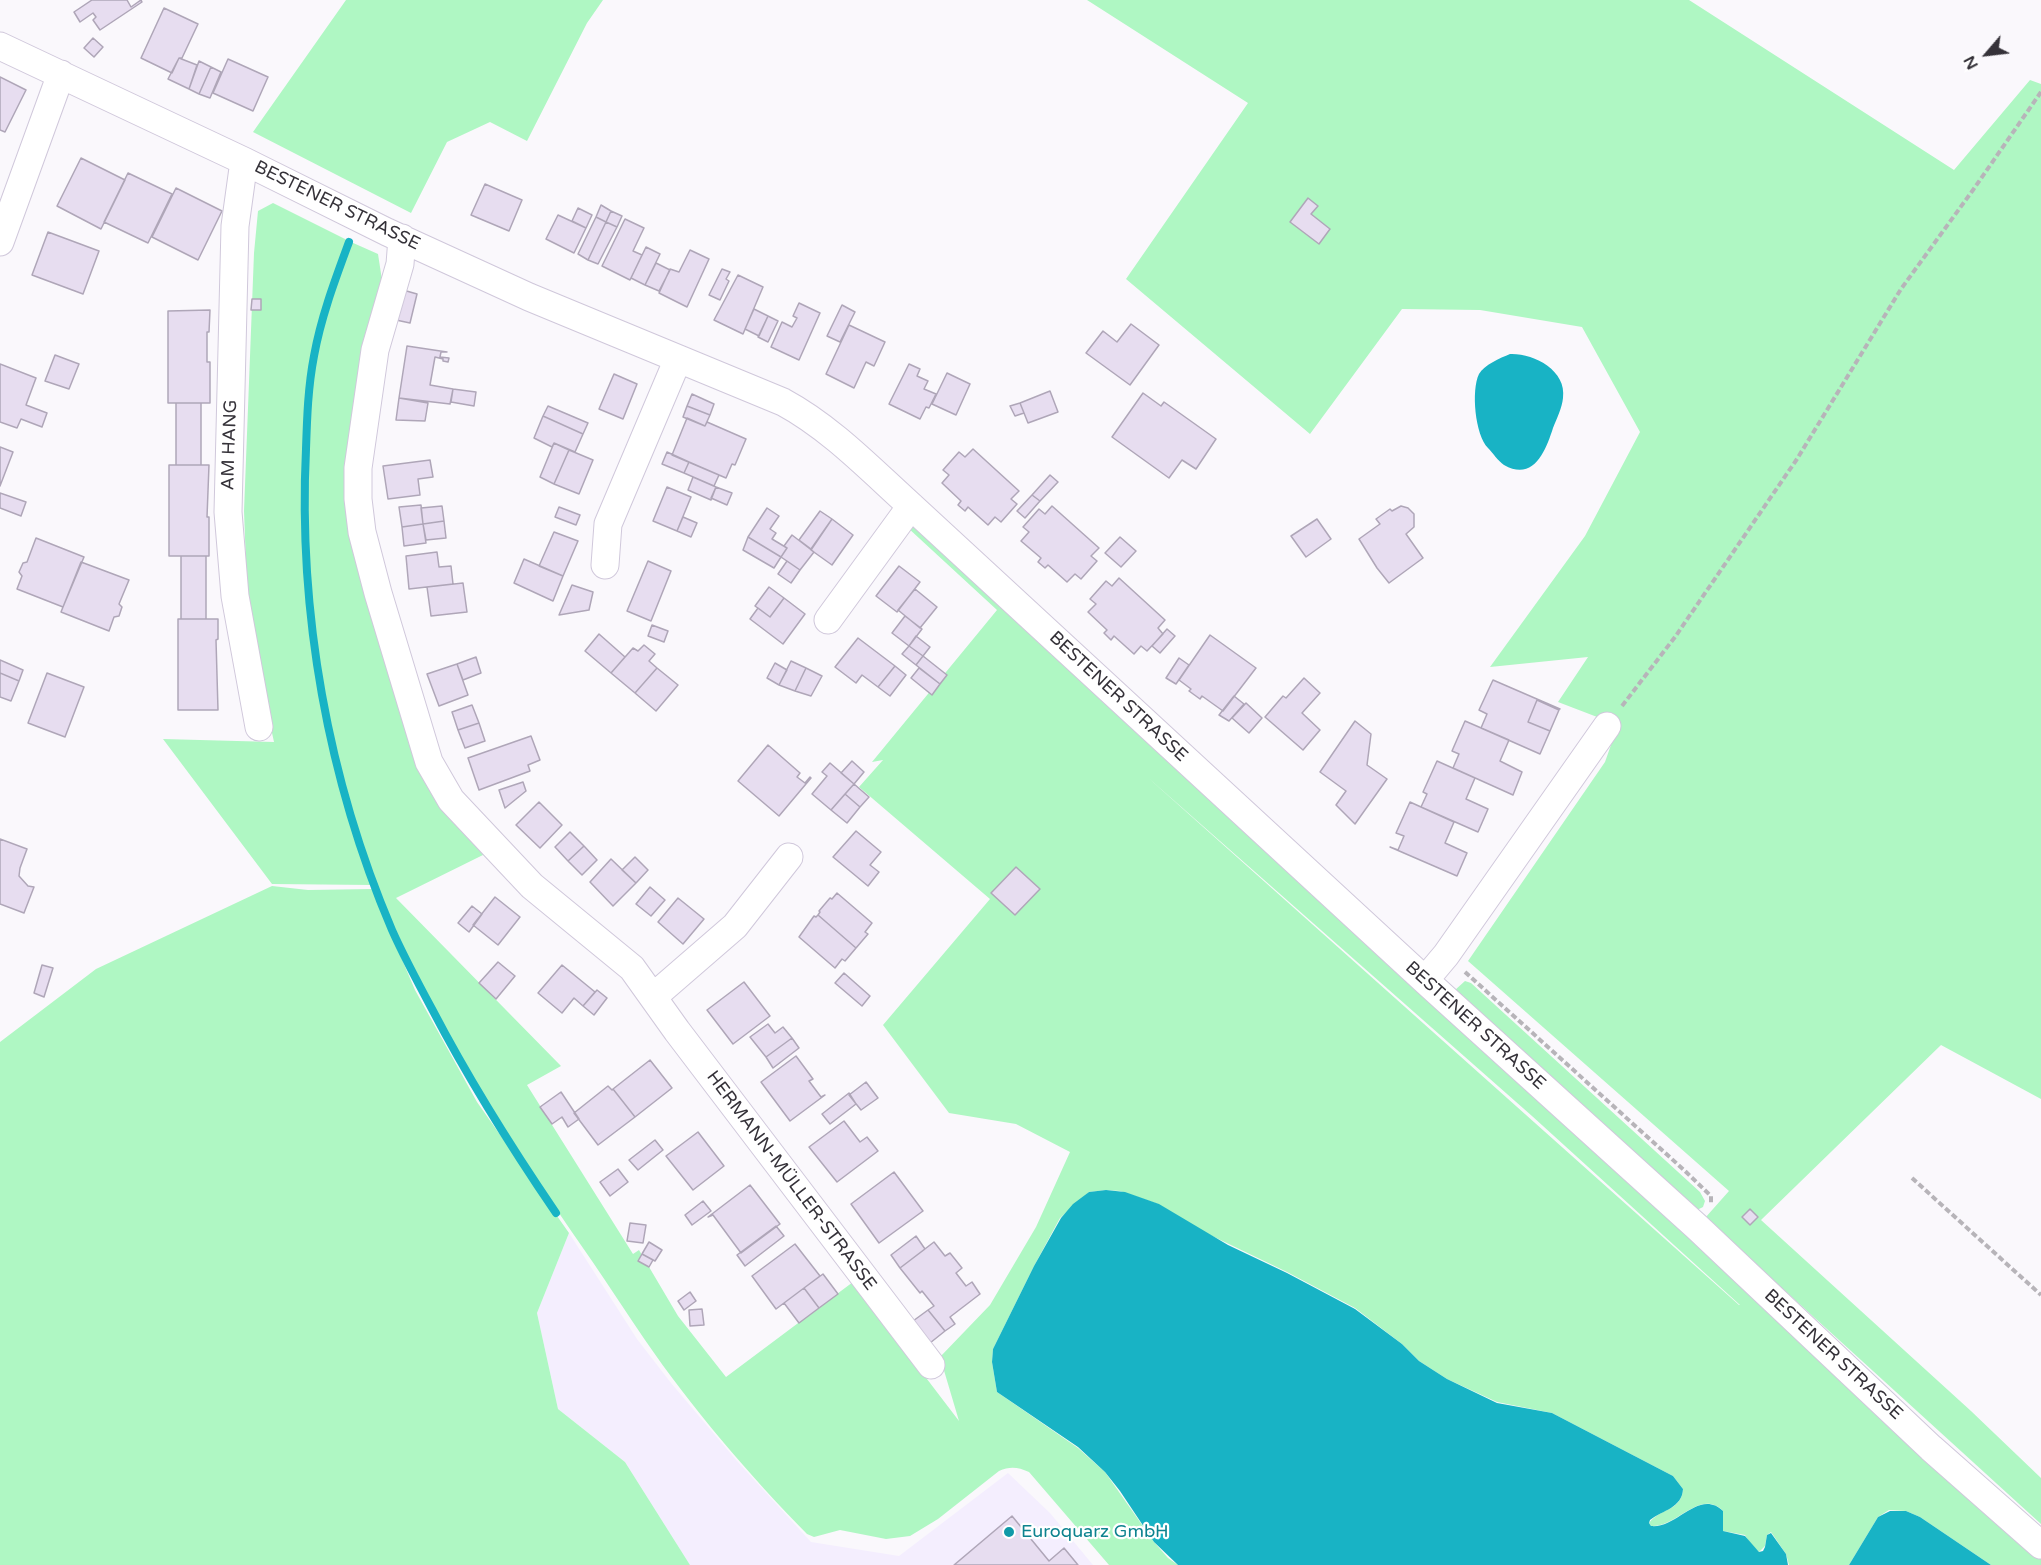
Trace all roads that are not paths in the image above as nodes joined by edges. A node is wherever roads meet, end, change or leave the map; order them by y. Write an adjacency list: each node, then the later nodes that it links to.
1 (0, 46): 2 (street, BESTENER STRASSE)
2 (61, 74): 3 (street, BESTENER STRASSE); 5 (street)
3 (244, 161): 4 (street, BESTENER STRASSE); 11 (street, AM HANG)
4 (394, 235): 6 (street, BESTENER STRASSE); 14 (street, HERMANN-MÜLLER-STRASSE)
5 (0, 242)
6 (678, 359): 7 (street, BESTENER STRASSE); 8 (street)
7 (911, 506): 9 (street); 13 (street, BESTENER STRASSE)
8 (605, 565)
9 (828, 620)
10 (1607, 726): 13 (street)
11 (259, 727)
12 (789, 857): 14 (street)
13 (1425, 980): 16 (street, BESTENER STRASSE)
14 (653, 997): 15 (street, HERMANN-MÜLLER-STRASSE)
15 (931, 1365)
16 (2041, 1545)

